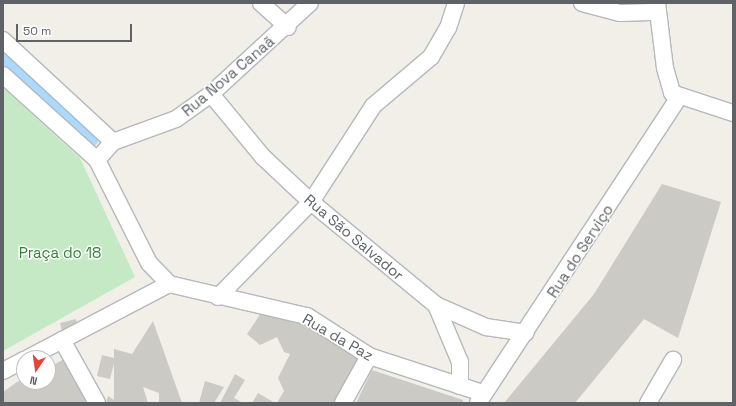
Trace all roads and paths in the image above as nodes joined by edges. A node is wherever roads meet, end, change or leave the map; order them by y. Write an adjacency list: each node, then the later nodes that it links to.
1 (261, 3): 6 (street)
2 (310, 3): 6 (street, Rua Nova Canaã)
3 (456, 3): 14 (street)
4 (582, 3): 5 (street)
5 (658, 7): 10 (street)
6 (288, 27): 9 (street, Rua Nova Canaã)
7 (3, 40): 12 (street)
8 (3, 74): 13 (street)
9 (211, 94): 12 (street, Rua Nova Canaã); 14 (street, Rua São Salvador)
10 (677, 96): 11 (street); 18 (street, Rua do Serviço)
11 (733, 113)
12 (113, 142): 13 (street)
13 (97, 160): 15 (street)
14 (311, 202): 16 (street); 17 (street, Rua São Salvador)
15 (169, 284): 16 (street, Rua da Paz); 19 (street)
16 (218, 297): 21 (street, Rua da Paz)
17 (436, 305): 18 (street, Rua São Salvador); 25 (street)
18 (526, 333): 26 (street, Rua do Serviço)
19 (62, 340): 20 (street); 27 (street)
20 (43, 350)
21 (369, 356): 25 (street, Rua da Paz); 28 (street)
22 (673, 360): 29 (street)
23 (16, 364): 24 (street)
24 (3, 371)
25 (460, 386): 26 (street, Rua da Paz)
26 (480, 398)
27 (97, 403)
28 (343, 403)
29 (648, 403)

